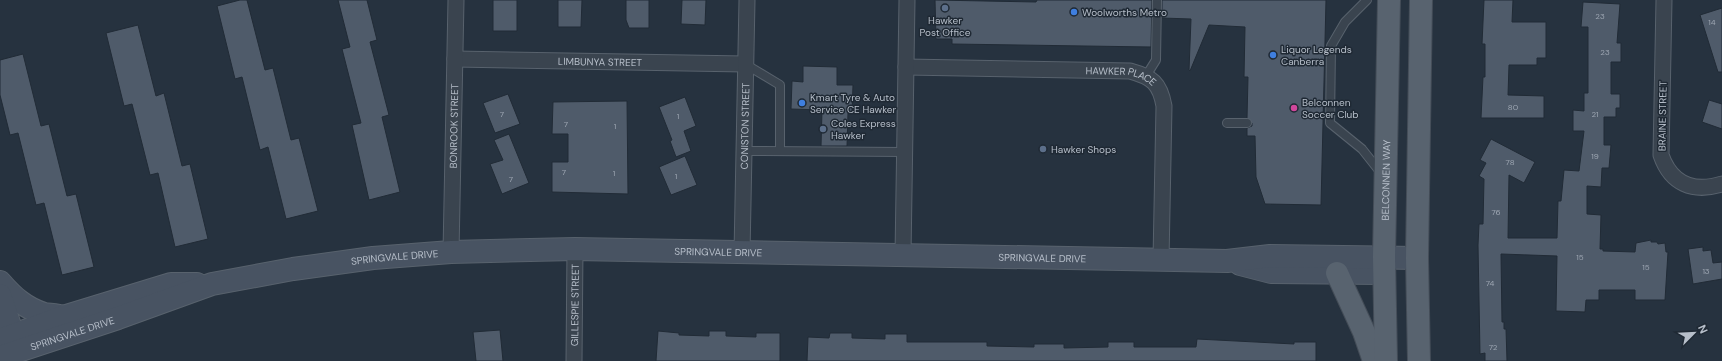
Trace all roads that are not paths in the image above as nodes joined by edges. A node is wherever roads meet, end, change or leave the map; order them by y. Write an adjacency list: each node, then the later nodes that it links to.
1 (456, 0): 9 (street, BONROOK STREET)
2 (746, 0): 10 (street, CONISTON STREET)
3 (907, 0): 11 (street)
4 (1157, 0): 12 (lane)
5 (1367, 0): 18 (lane)
6 (1389, 0): 18 (main road, BELCONNEN WAY)
7 (1421, 0): 27 (main road)
8 (1664, 0): 19 (street, BRAINE STREET)
9 (455, 59): 10 (street, LIMBUNYA STREET); 21 (street, BONROOK STREET)
10 (745, 64): 15 (street, CONISTON STREET); 16 (lane)
11 (906, 67): 12 (street, HAWKER PLACE); 17 (street)
12 (1146, 76): 24 (street, HAWKER PLACE)
13 (1227, 123): 14 (lane)
14 (1247, 123)
15 (744, 151): 16 (lane); 22 (street, CONISTON STREET)
16 (780, 151): 17 (lane)
17 (905, 152): 23 (street)
18 (1386, 180): 26 (main road, BELCONNEN WAY)
19 (1722, 184)
20 (575, 249): 21 (main road, SPRINGVALE DRIVE); 22 (main road, SPRINGVALE DRIVE); 34 (street, GILLESPIE STREET)
21 (452, 252): 30 (main road, SPRINGVALE DRIVE)
22 (742, 252): 23 (main road, SPRINGVALE DRIVE)
23 (903, 255): 24 (main road, SPRINGVALE DRIVE)
24 (1161, 260): 25 (main road, SPRINGVALE DRIVE)
25 (1227, 261): 26 (main road, SPRINGVALE DRIVE); 28 (main road, SPRINGVALE DRIVE)
26 (1384, 265): 27 (main road, SPRINGVALE DRIVE); 28 (main road, SPRINGVALE DRIVE); 36 (main road, BELCONNEN WAY)
27 (1417, 265): 37 (main road)
28 (1337, 273): 35 (main road)
29 (0, 282): 32 (main road)
30 (212, 284): 32 (main road, SPRINGVALE DRIVE); 33 (main road, SPRINGVALE DRIVE)
31 (0, 295): 33 (main road)
32 (63, 317): 33 (main road, SPRINGVALE DRIVE)
33 (5, 346)
34 (574, 361)
35 (1374, 361)
36 (1386, 361)
37 (1419, 361)

